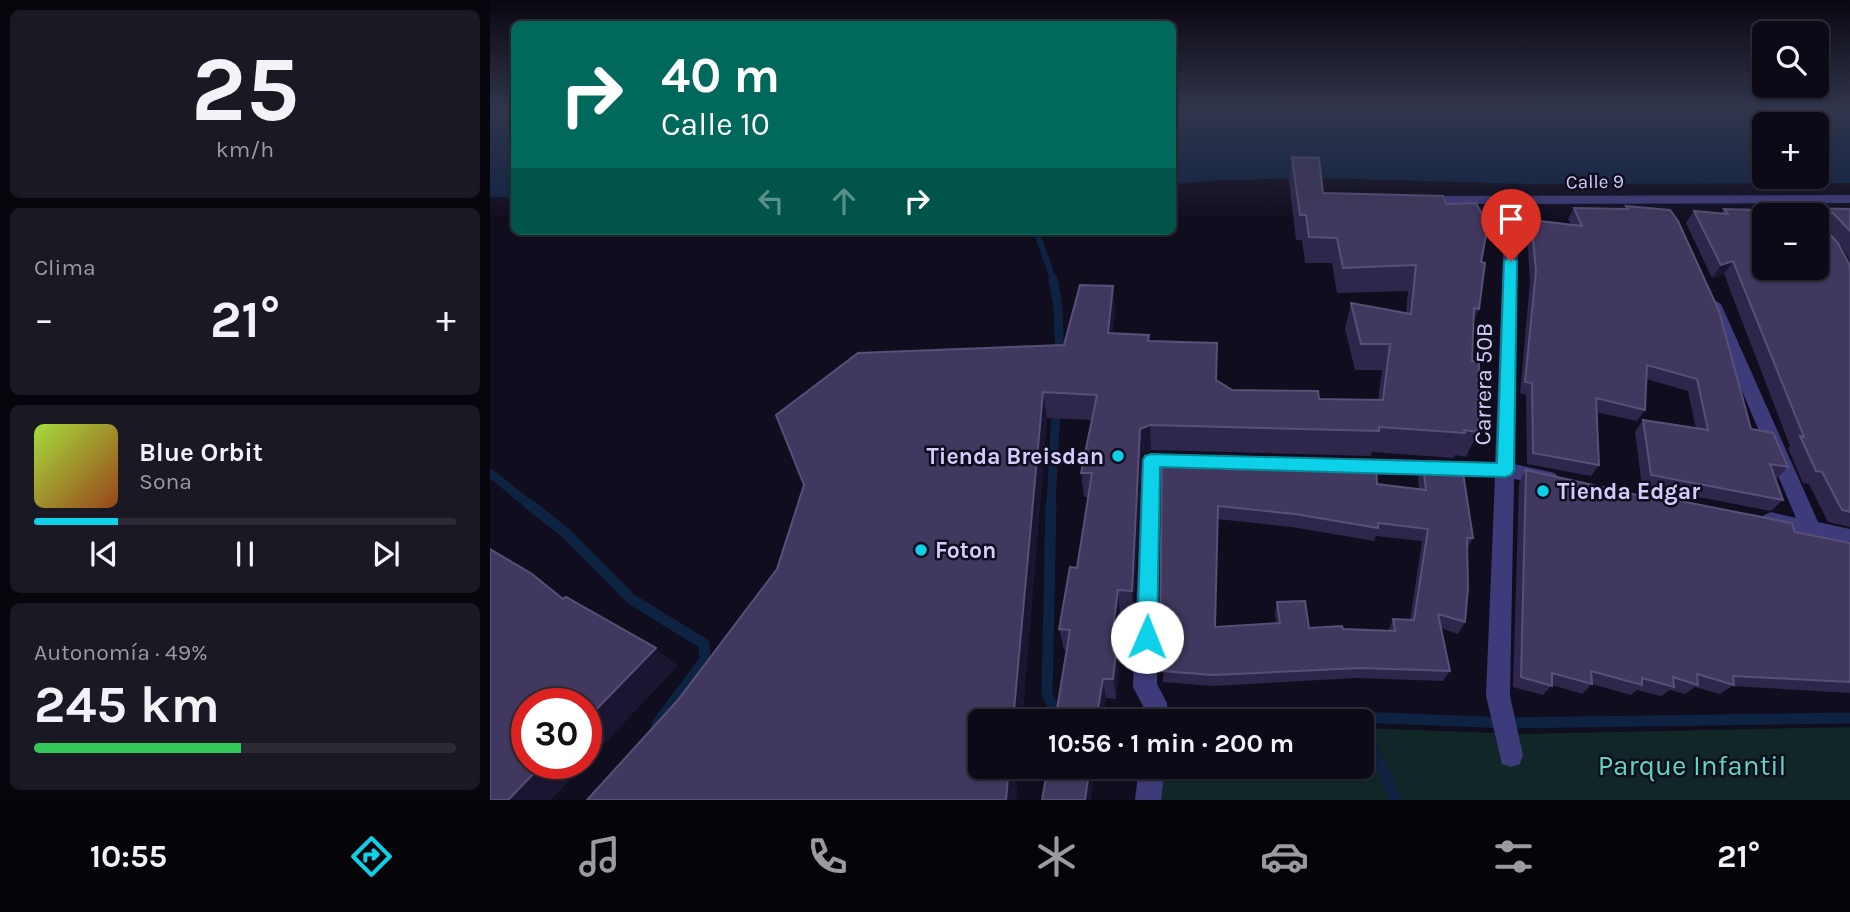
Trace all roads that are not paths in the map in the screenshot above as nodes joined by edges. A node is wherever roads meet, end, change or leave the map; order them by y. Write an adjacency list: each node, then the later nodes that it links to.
1 (1850, 199): 4 (street, Calle 9)
2 (1406, 200): 5 (street, Calle 9)
3 (1658, 200): 4 (street, Calle 9); 5 (street, Calle 9); 7 (street)
4 (1788, 200): 6 (street)
5 (1499, 202): 11 (street, Carrera 50B)
6 (1791, 203)
7 (1674, 220)
8 (1708, 292): 14 (street)
9 (1206, 462): 16 (street)
10 (1328, 465): 11 (street)
11 (1505, 470): 12 (street); 17 (street, Carrera 50B)
12 (1572, 482)
13 (1758, 519): 14 (street)
14 (1811, 529): 15 (street)
15 (1850, 538)
16 (1154, 709)
17 (1511, 755)
18 (1150, 779): 19 (street)
19 (1148, 800)

